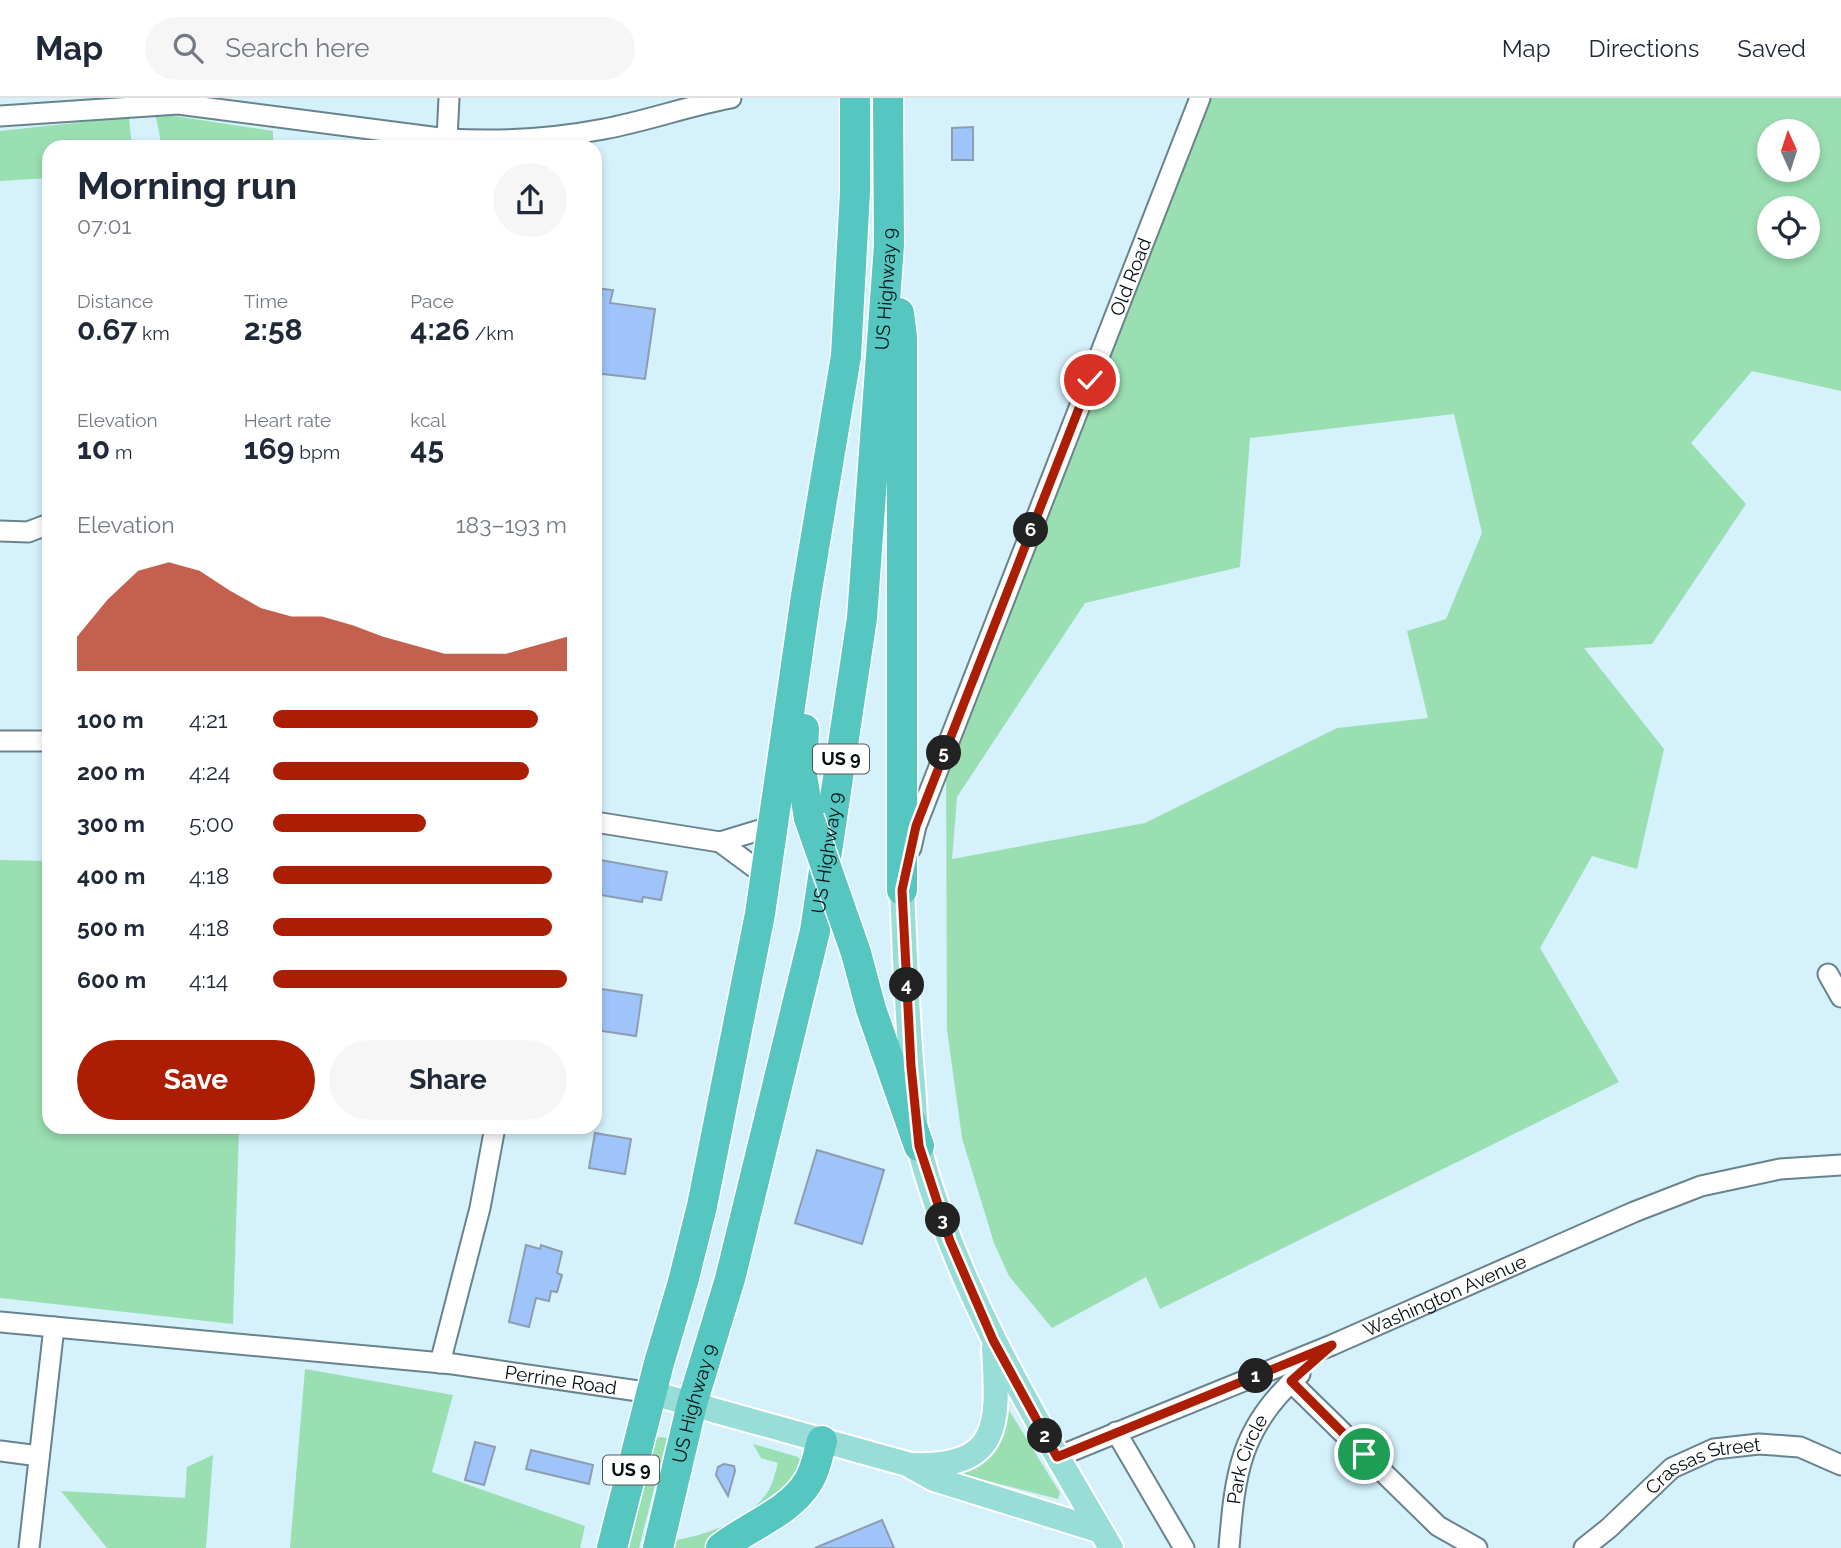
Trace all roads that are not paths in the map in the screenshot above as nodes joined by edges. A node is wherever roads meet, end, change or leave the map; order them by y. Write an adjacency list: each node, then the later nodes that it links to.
1 (449, 98): 9 (street)
2 (731, 98): 11 (street)
3 (855, 98): 15 (highway, US Highway 9 / US 9)
4 (888, 98): 12 (highway, US Highway 9 / US 9)
5 (1200, 98): 22 (street, Old Road)
6 (72, 104): 7 (street); 8 (street)
7 (228, 105): 9 (street)
8 (0, 116)
9 (447, 139): 10 (street)
10 (462, 140)
11 (515, 140)
12 (889, 245): 22 (highway); 35 (highway, US Highway 9 / US 9)
13 (42, 527): 14 (street)
14 (0, 531)
15 (806, 596): 19 (highway, US Highway 9 / US 9); 26 (highway, bridge)
16 (0, 741): 17 (street)
17 (42, 741)
18 (602, 823): 20 (street)
19 (773, 826): 20 (street); 21 (highway, US Highway 9 / US 9)
20 (720, 842): 21 (street)
21 (766, 876): 34 (highway, US Highway 9 / US 9)
22 (902, 890): 26 (main road)
23 (1828, 974): 24 (street)
24 (1841, 997)
25 (494, 1134): 32 (street)
26 (919, 1146): 30 (main road)
27 (1841, 1165): 31 (street, Washington Avenue)
28 (0, 1322): 29 (street, Perrine Road)
29 (54, 1328): 32 (street, Perrine Road); 39 (street)
30 (993, 1340): 40 (main road); 41 (main road)
31 (1332, 1345): 33 (street, Park Circle); 36 (street, Washington Avenue)
32 (440, 1363): 34 (street, Perrine Road)
33 (1291, 1381): 49 (street, Park Circle); 50 (street)
34 (652, 1393): 35 (main road, Perrine Road); 45 (highway, US Highway 9 / US 9)
35 (692, 1404): 37 (main road, Perrine Road); 46 (highway, US Highway 9 / US 9)
36 (1116, 1432): 40 (street, Washington Avenue); 48 (street)
37 (822, 1441): 41 (main road, Perrine Road); 47 (highway)
38 (0, 1451): 39 (street)
39 (39, 1456): 44 (street)
40 (1057, 1457): 43 (main road)
41 (906, 1464): 43 (main road, Perrine Road)
42 (1841, 1465): 51 (street, Crassas Street)
43 (1106, 1539)
44 (29, 1548)
45 (612, 1548)
46 (658, 1548)
47 (721, 1548)
48 (1184, 1548)
49 (1229, 1548)
50 (1477, 1548)
51 (1584, 1548)

